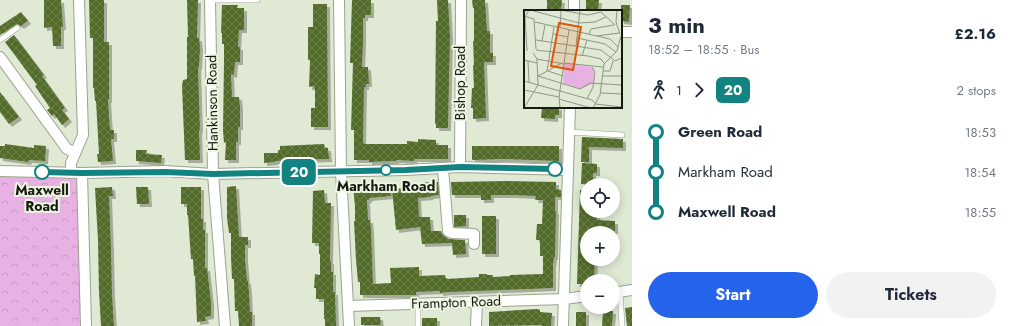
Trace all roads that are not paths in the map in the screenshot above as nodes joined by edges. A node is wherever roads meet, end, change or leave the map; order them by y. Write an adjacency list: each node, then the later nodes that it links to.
1 (79, 0): 12 (street)
2 (210, 0): 3 (lane); 20 (street, Hankinson Road)
3 (257, 0)
4 (339, 0): 16 (street)
5 (461, 0): 13 (street, Bishop Road)
6 (16, 28): 7 (lane)
7 (0, 40)
8 (0, 57): 12 (street)
9 (570, 108): 10 (street)
10 (569, 132): 11 (lane); 15 (street)
11 (622, 135)
12 (75, 152): 18 (street)
13 (460, 167): 14 (street); 15 (street)
14 (443, 168): 16 (street); 21 (street)
15 (568, 170): 25 (street)
16 (341, 171): 20 (street); 28 (street)
17 (0, 172): 18 (street)
18 (71, 173): 19 (street)
19 (82, 173): 20 (street); 30 (street)
20 (213, 174): 31 (street, Hankinson Road)
21 (474, 244)
22 (632, 290): 23 (street)
23 (620, 292)
24 (580, 297): 25 (street, Frampton Road)
25 (564, 299): 26 (street, Frampton Road); 35 (street)
26 (477, 302): 27 (street, Frampton Road); 34 (street)
27 (418, 304): 28 (street, Frampton Road); 33 (lane)
28 (348, 306): 32 (street)
29 (620, 312): 36 (lane)
30 (86, 326)
31 (225, 326)
32 (349, 326)
33 (418, 326)
34 (476, 326)
35 (563, 326)
36 (622, 326)

